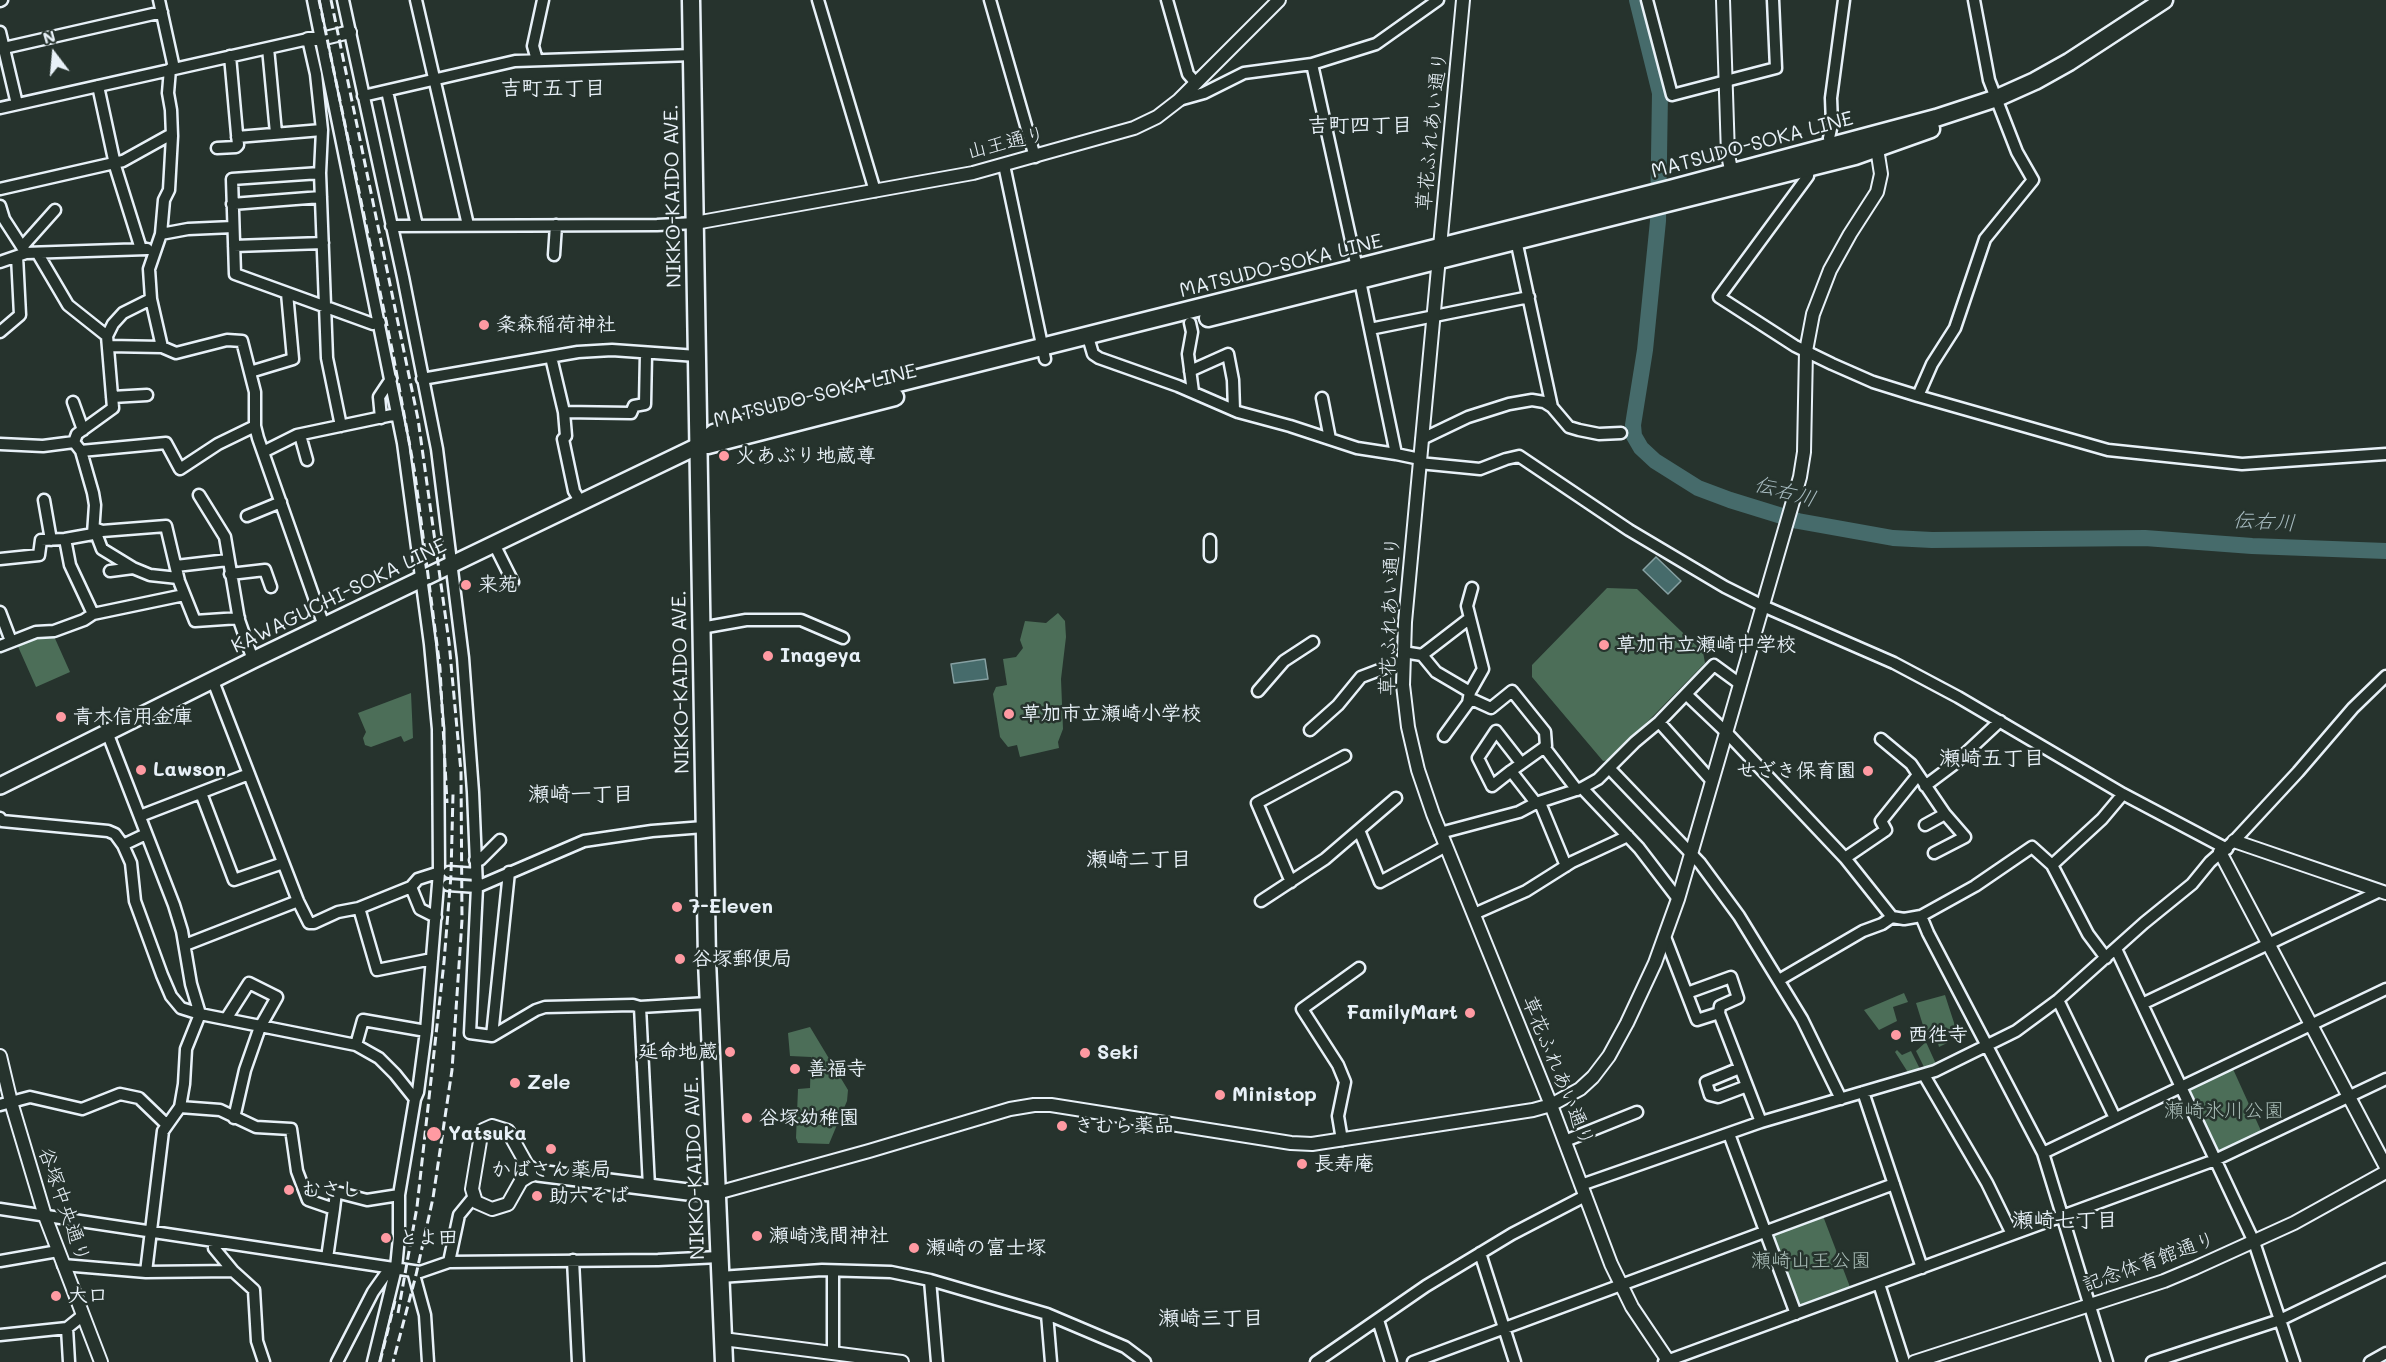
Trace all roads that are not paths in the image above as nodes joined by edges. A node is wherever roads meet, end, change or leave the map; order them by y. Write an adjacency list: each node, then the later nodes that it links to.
1 (159, 0): 19 (street)
2 (312, 0): 22 (street)
3 (343, 0): 21 (street)
4 (416, 0): 30 (street)
5 (543, 0): 27 (street)
6 (692, 0): 25 (main road, NIKKO-KAIDO AVE.)
7 (818, 0): 54 (street)
8 (990, 0): 47 (street)
9 (1167, 0): 32 (street)
10 (1279, 0): 32 (street, 山王通り)
11 (1438, 0): 28 (street)
12 (1463, 0): 74 (street, 草花ふれあい通り)
13 (1647, 0): 31 (street)
14 (1723, 0): 31 (street)
15 (1773, 0): 31 (street)
16 (1844, 0): 45 (street)
17 (1974, 0): 36 (street)
18 (2164, 0): 36 (main road, MATSUDO-SOKA LINE)
19 (162, 12): 23 (street); 29 (street)
20 (0, 32): 23 (street)
21 (350, 32): 22 (street); 35 (street)
22 (315, 39): 24 (street); 40 (street); 84 (street)
23 (4, 48): 38 (street)
24 (268, 48): 26 (street); 41 (street)
25 (693, 55): 27 (street); 61 (main road, NIKKO-KAIDO AVE.)
26 (230, 56): 29 (street); 43 (street)
27 (537, 60): 30 (street)
28 (1312, 64): 37 (street); 78 (street)
29 (172, 69): 33 (street); 42 (street)
30 (436, 80): 34 (street); 62 (street)
31 (1726, 80): 52 (street)
32 (1196, 84): 37 (street, 山王通り)
33 (98, 86): 38 (street); 48 (street)
34 (387, 91): 35 (street); 65 (street)
35 (363, 96): 64 (street)
36 (1997, 99): 44 (main road, MATSUDO-SOKA LINE); 102 (street)
37 (1179, 100): 47 (street, 山王通り)
38 (17, 104): 39 (street)
39 (0, 108)
40 (322, 130): 41 (street); 51 (street)
41 (276, 133): 43 (street)
42 (172, 136): 48 (street); 67 (street)
43 (237, 137): 46 (street)
44 (1876, 142): 45 (main road, MATSUDO-SOKA LINE); 50 (main road, MATSUDO-SOKA LINE); 91 (street)
45 (1831, 146): 52 (main road, MATSUDO-SOKA LINE)
46 (217, 148)
47 (1035, 157): 49 (street, 山王通り)
48 (115, 163): 53 (street); 71 (street)
49 (1004, 165): 54 (street, 山王通り); 92 (street)
50 (1809, 167): 52 (main road, MATSUDO-SOKA LINE); 91 (street)
51 (320, 173): 55 (street); 57 (street)
52 (1733, 179): 56 (main road, MATSUDO-SOKA LINE)
53 (0, 189)
54 (875, 191): 61 (street, 山王通り)
55 (321, 197): 57 (street); 69 (street)
56 (1645, 201): 68 (main road, MATSUDO-SOKA LINE); 74 (main road, MATSUDO-SOKA LINE)
57 (232, 204): 66 (street)
58 (0, 207): 60 (street)
59 (55, 210): 73 (street)
60 (2, 220): 73 (street)
61 (695, 223): 63 (street); 94 (main road, NIKKO-KAIDO AVE.)
62 (468, 225): 63 (street); 65 (street)
63 (556, 225): 76 (street)
64 (391, 226): 65 (street); 99 (street)
65 (417, 226)
66 (233, 227): 67 (street); 70 (street)
67 (161, 234): 72 (street)
68 (1516, 240): 74 (main road, MATSUDO-SOKA LINE); 80 (street)
69 (323, 243): 70 (street); 82 (street)
70 (234, 246): 79 (street)
71 (141, 249): 72 (street); 75 (street)
72 (156, 250): 81 (street)
73 (21, 252): 75 (street); 77 (street); 87 (street)
74 (1440, 253): 78 (main road, MATSUDO-SOKA LINE); 83 (street, 草花ふれあい通り)
75 (38, 254): 88 (street)
76 (554, 255)
77 (0, 262)
78 (1359, 274): 85 (main road, MATSUDO-SOKA LINE); 86 (street); 89 (main road, MATSUDO-SOKA LINE)
79 (287, 293): 82 (street); 97 (street)
80 (1529, 297): 83 (street); 106 (street)
81 (151, 299): 88 (street); 90 (street)
82 (325, 307): 84 (street); 112 (street)
83 (1434, 316): 86 (street); 117 (street, 草花ふれあい通り)
84 (380, 322): 98 (street)
85 (1190, 323): 89 (main road, MATSUDO-SOKA LINE); 96 (street)
86 (1370, 329): 122 (street)
87 (0, 332)
88 (108, 341): 90 (street); 103 (street)
89 (1089, 342): 92 (main road, MATSUDO-SOKA LINE); 100 (street)
90 (162, 347): 97 (street)
91 (1806, 351): 102 (street); 150 (street)
92 (1043, 353): 119 (main road, MATSUDO-SOKA LINE)
93 (646, 354): 94 (street); 95 (street); 108 (street)
94 (697, 356): 119 (main road, NIKKO-KAIDO AVE.)
95 (551, 357): 99 (street); 108 (street)
96 (1190, 371): 100 (street); 107 (street)
97 (250, 372): 111 (street)
98 (391, 379): 109 (street); 110 (street)
99 (422, 379): 139 (street)
100 (1193, 392): 107 (street)
101 (147, 395): 103 (street)
102 (1918, 396): 123 (street)
103 (112, 397): 113 (street)
104 (1322, 398): 116 (street)
105 (73, 402): 113 (street)
106 (1552, 407): 114 (street); 117 (street)
107 (1234, 410): 116 (street)
108 (564, 412): 128 (street)
109 (397, 414): 110 (street); 145 (street)
110 (381, 418): 112 (street)
111 (255, 426): 120 (street); 121 (street)
112 (341, 426): 115 (street)
113 (83, 430): 120 (street)
114 (1621, 433)
115 (300, 435): 121 (street); 124 (street)
116 (1330, 439): 122 (street)
117 (1422, 439): 125 (street, 草花ふれあい通り)
118 (0, 444): 120 (street)
119 (698, 446): 128 (main road, KAWAGUCHI-SOKA LINE); 156 (main road, NIKKO-KAIDO AVE.)
120 (77, 447): 131 (street)
121 (263, 452): 129 (street)
122 (1396, 454): 125 (street)
123 (2386, 454)
124 (307, 460)
125 (1419, 461): 150 (street); 162 (street, 草花ふれあい通り)
126 (199, 495): 138 (street)
127 (44, 500): 133 (street)
128 (580, 501): 135 (main road, KAWAGUCHI-SOKA LINE)
129 (281, 502): 130 (street); 155 (street)
130 (247, 516)
131 (94, 528): 132 (street); 140 (street); 141 (street)
132 (65, 539): 133 (street); 152 (street)
133 (51, 540): 137 (street)
134 (1210, 540): 136 (street)
135 (494, 544): 139 (main road, KAWAGUCHI-SOKA LINE); 146 (street)
136 (1210, 556)
137 (0, 559)
138 (228, 560): 140 (street); 143 (street)
139 (451, 565): 145 (main road, KAWAGUCHI-SOKA LINE); 208 (street)
140 (176, 566): 144 (street)
141 (133, 568): 142 (street); 144 (street)
142 (110, 571)
143 (230, 574): 147 (street); 153 (street)
144 (178, 578): 149 (street)
145 (422, 579): 155 (main road, KAWAGUCHI-SOKA LINE); 212 (street)
146 (513, 582)
147 (272, 587)
148 (1472, 588): 154 (street)
149 (184, 595): 152 (street); 153 (street)
150 (1762, 606): 166 (street); 170 (street)
151 (0, 612): 158 (street)
152 (93, 614): 158 (street)
153 (239, 618): 163 (street)
154 (1470, 618): 161 (street); 169 (street)
155 (324, 626): 163 (main road, KAWAGUCHI-SOKA LINE)
156 (701, 628): 157 (street); 196 (main road, NIKKO-KAIDO AVE.)
157 (843, 638)
158 (11, 641): 160 (street)
159 (1313, 642): 167 (street)
160 (0, 646)
161 (1422, 655): 162 (street); 169 (street)
162 (1403, 657): 172 (street); 198 (street, 草花ふれあい通り)
163 (253, 660): 165 (main road, KAWAGUCHI-SOKA LINE)
164 (2386, 676): 204 (street)
165 (213, 681): 173 (main road, KAWAGUCHI-SOKA LINE); 182 (street)
166 (1740, 684): 168 (street); 174 (street)
167 (1258, 692)
168 (1686, 694): 171 (street); 174 (street)
169 (1470, 695): 175 (street); 177 (street)
170 (2000, 721): 186 (street); 189 (street)
171 (1659, 722): 180 (street); 184 (street)
172 (1311, 730)
173 (107, 732): 185 (main road, KAWAGUCHI-SOKA LINE); 193 (street)
174 (1726, 732): 184 (street); 207 (street)
175 (1444, 736)
176 (1881, 739): 183 (street)
177 (1544, 747): 179 (street); 187 (street)
178 (1345, 756): 215 (street)
179 (1521, 763): 181 (street); 181 (street)
180 (1610, 769): 187 (street); 205 (street)
181 (1511, 771): 191 (street)
182 (249, 774): 188 (street); 209 (street)
183 (1918, 775): 186 (street); 207 (street)
184 (1711, 780): 205 (street)
185 (0, 786)
186 (1925, 786): 192 (street)
187 (1580, 789): 191 (street); 200 (street)
188 (201, 793): 193 (street); 209 (street)
189 (2123, 794): 204 (street); 210 (street)
190 (1396, 798): 197 (street)
191 (1538, 803): 198 (street); 211 (street)
192 (1945, 814): 195 (street); 206 (street)
193 (140, 816): 199 (street)
194 (0, 818): 202 (street)
195 (1925, 825)
196 (704, 827): 213 (street); 239 (main road, NIKKO-KAIDO AVE.)
197 (1359, 830): 203 (street); 215 (street)
198 (1440, 833): 203 (street, 草花ふれあい通り)
199 (146, 834): 202 (street); 230 (street)
200 (1628, 836): 211 (street); 220 (street)
201 (500, 840): 208 (street)
202 (123, 845): 243 (street)
203 (1446, 846): 224 (street, 草花ふれあい通り)
204 (2227, 847): 219 (street); 229 (street); 231 (street)
205 (1690, 853): 220 (street); 235 (street)
206 (1934, 853)
207 (1845, 858): 227 (street)
208 (475, 860): 214 (street)
209 (283, 862): 221 (street)
210 (2052, 865): 225 (street); 232 (street)
211 (1566, 866): 224 (street)
212 (443, 872): 214 (street); 216 (street); 217 (street)
213 (509, 872): 218 (street); 248 (street)
214 (476, 874): 218 (street)
215 (1291, 882): 222 (street)
216 (442, 884): 218 (street); 226 (street)
217 (411, 886): 223 (street); 226 (street)
218 (477, 887): 248 (street)
219 (2383, 892): 229 (street)
220 (1677, 899): 228 (street)
221 (298, 902): 223 (street); 230 (street)
222 (1261, 902)
223 (359, 908): 233 (street)
224 (1474, 914): 262 (street, 草花ふれあい通り)
225 (1922, 916): 227 (street); 250 (street)
226 (436, 917): 233 (street)
227 (1892, 917): 235 (street)
228 (1665, 937): 237 (street); 262 (street)
229 (2268, 944): 240 (street); 245 (street)
230 (185, 945): 243 (street)
231 (2116, 949): 232 (street); 240 (street)
232 (2106, 958): 238 (street)
233 (432, 959): 247 (street)
234 (1359, 968): 270 (street)
235 (1779, 980): 259 (street)
236 (2386, 989): 245 (street)
237 (1687, 993): 242 (street); 242 (street)
238 (2058, 1000): 250 (street); 265 (street)
239 (708, 1003): 241 (street); 280 (main road, NIKKO-KAIDO AVE.)
240 (2142, 1004): 256 (street)
241 (640, 1007): 248 (street); 278 (street)
242 (1719, 1013): 252 (street)
243 (200, 1014): 244 (street); 263 (street)
244 (226, 1019): 246 (street); 246 (street)
245 (2311, 1025): 256 (street); 258 (street)
246 (260, 1027): 249 (street); 266 (street)
247 (426, 1031): 249 (street); 260 (street)
248 (492, 1036)
249 (356, 1045): 260 (street)
250 (1989, 1046): 253 (street); 272 (street)
251 (0, 1056): 261 (street, 谷塚中央通り)
252 (1740, 1068): 255 (street); 255 (street)
253 (1924, 1075): 257 (street); 289 (street)
254 (2386, 1079): 258 (street)
255 (1748, 1086): 267 (street)
256 (2180, 1087): 265 (street); 273 (street)
257 (1863, 1092): 259 (street); 277 (street)
258 (2348, 1097): 273 (street); 274 (street)
259 (1841, 1099): 267 (street)
260 (414, 1100): 281 (street)
261 (5, 1103): 268 (street); 285 (street, 谷塚中央通り)
262 (1551, 1105): 270 (street); 271 (street, 草花ふれあい通り)
263 (180, 1107): 266 (street); 268 (street)
264 (1637, 1112): 271 (street)
265 (2115, 1118): 272 (street)
266 (234, 1119): 284 (street)
267 (1761, 1122): 269 (street)
268 (166, 1124): 288 (street)
269 (1729, 1134): 279 (street); 287 (street)
270 (1342, 1140): 280 (street)
271 (1565, 1141): 279 (street, 草花ふれあい通り)
272 (2043, 1153): 286 (street)
273 (2215, 1160): 286 (street); 291 (street)
274 (2386, 1167)
275 (2386, 1172): 291 (street, 記念体育館通り)
276 (538, 1173): 278 (main road); 282 (street); 282 (street)
277 (1893, 1184): 287 (street); 301 (street)
278 (649, 1187): 280 (main road)
279 (1583, 1190): 293 (street); 310 (street, 草花ふれあい通り)
280 (717, 1193): 294 (main road, NIKKO-KAIDO AVE.)
281 (399, 1195): 284 (street); 300 (street)
282 (473, 1198): 298 (street)
283 (0, 1209): 285 (street)
284 (334, 1209): 295 (street)
285 (45, 1216): 288 (street); 292 (street, 谷塚中央通り)
286 (2063, 1216): 289 (street); 311 (street)
287 (1765, 1231): 310 (street); 313 (street)
288 (151, 1232): 290 (street); 306 (street)
289 (2012, 1234): 301 (street)
290 (214, 1242): 295 (street); 303 (street)
291 (2254, 1242): 311 (street, 記念体育館通り); 316 (street)
292 (58, 1251): 297 (street); 299 (street, 谷塚中央通り)
293 (1480, 1253): 315 (street); 318 (street)
294 (719, 1257): 296 (street); 307 (main road, NIKKO-KAIDO AVE.)
295 (327, 1258): 300 (street)
296 (573, 1260): 298 (street); 329 (street)
297 (0, 1261)
298 (449, 1262): 304 (street)
299 (63, 1265): 306 (street); 314 (street, 谷塚中央通り)
300 (393, 1268): 304 (street); 326 (street); 327 (street)
301 (1922, 1268): 309 (street)
302 (2386, 1269): 316 (street)
303 (233, 1271): 306 (street); 325 (street)
304 (413, 1271): 328 (street)
305 (833, 1271): 307 (street); 308 (street); 322 (street)
306 (147, 1272)
307 (720, 1277): 320 (main road, NIKKO-KAIDO AVE.)
308 (930, 1280): 312 (street); 332 (street)
309 (1879, 1284): 313 (street); 340 (street)
310 (1621, 1285): 318 (street); 339 (street, 草花ふれあい通り)
311 (2090, 1305): 341 (street, 記念体育館通り); 342 (street)
312 (1047, 1314): 333 (street); 334 (street)
313 (1796, 1314): 339 (street)
314 (82, 1316): 317 (street); 324 (street, 谷塚中央通り)
315 (1378, 1320): 335 (street); 336 (street)
316 (2280, 1320): 343 (street); 344 (street)
317 (67, 1328): 319 (street); 323 (street)
318 (1504, 1328): 337 (street); 338 (street)
319 (0, 1335)
320 (723, 1339): 322 (street); 330 (main road, NIKKO-KAIDO AVE.)
321 (2386, 1353): 345 (street)
322 (833, 1357): 331 (street)
323 (69, 1362)
324 (101, 1362)
325 (264, 1362)
326 (337, 1362)
327 (373, 1362)
328 (428, 1362)
329 (578, 1362)
330 (724, 1362)
331 (902, 1362)
332 (937, 1362)
333 (1051, 1362)
334 (1145, 1362)
335 (1316, 1362)
336 (1391, 1362)
337 (1413, 1362)
338 (1515, 1362)
339 (1667, 1362)
340 (1904, 1362)
341 (1914, 1362)
342 (2107, 1362)
343 (2152, 1362)
344 (2294, 1362)
345 (2370, 1362)

